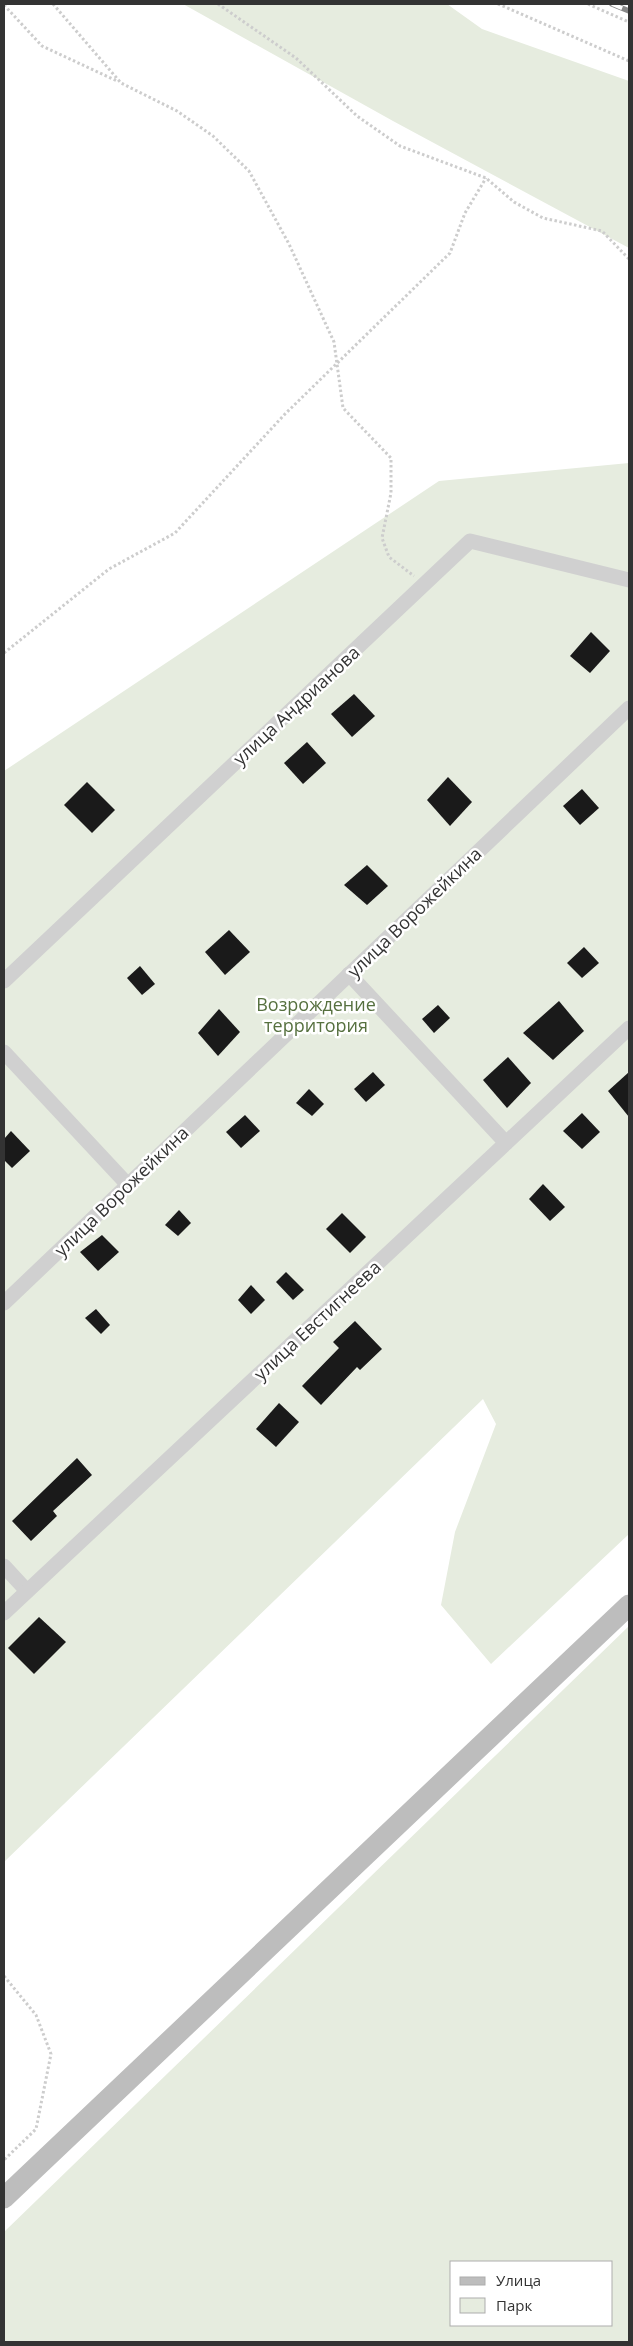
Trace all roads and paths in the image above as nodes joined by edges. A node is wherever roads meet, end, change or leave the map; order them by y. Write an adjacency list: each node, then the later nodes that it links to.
1 (53, 4): 8 (path)
2 (218, 4): 9 (path)
3 (498, 4): 7 (path)
4 (588, 4): 6 (path)
5 (4, 5): 8 (path)
6 (629, 22)
7 (629, 61)
8 (120, 82): 11 (path)
9 (486, 178): 10 (path); 11 (path)
10 (629, 259)
11 (337, 363): 13 (path); 14 (path)
12 (629, 580): 13 (street, улица Андрианова)
13 (424, 584): 17 (street, улица Андрианова)
14 (4, 653)
15 (629, 708): 16 (street, улица Ворожейкина)
16 (349, 974): 20 (street); 21 (street, улица Ворожейкина)
17 (4, 981)
18 (629, 1028): 20 (street, улица Евстигнеева)
19 (4, 1052): 21 (street)
20 (506, 1143): 24 (street, улица Евстигнеева)
21 (128, 1185): 22 (street, улица Ворожейкина)
22 (4, 1303)
23 (4, 1566): 24 (street)
24 (28, 1591): 26 (street, улица Евстигнеева)
25 (629, 1605): 29 (main road)
26 (4, 1613)
27 (4, 1976): 28 (path)
28 (4, 2160)
29 (4, 2198)

